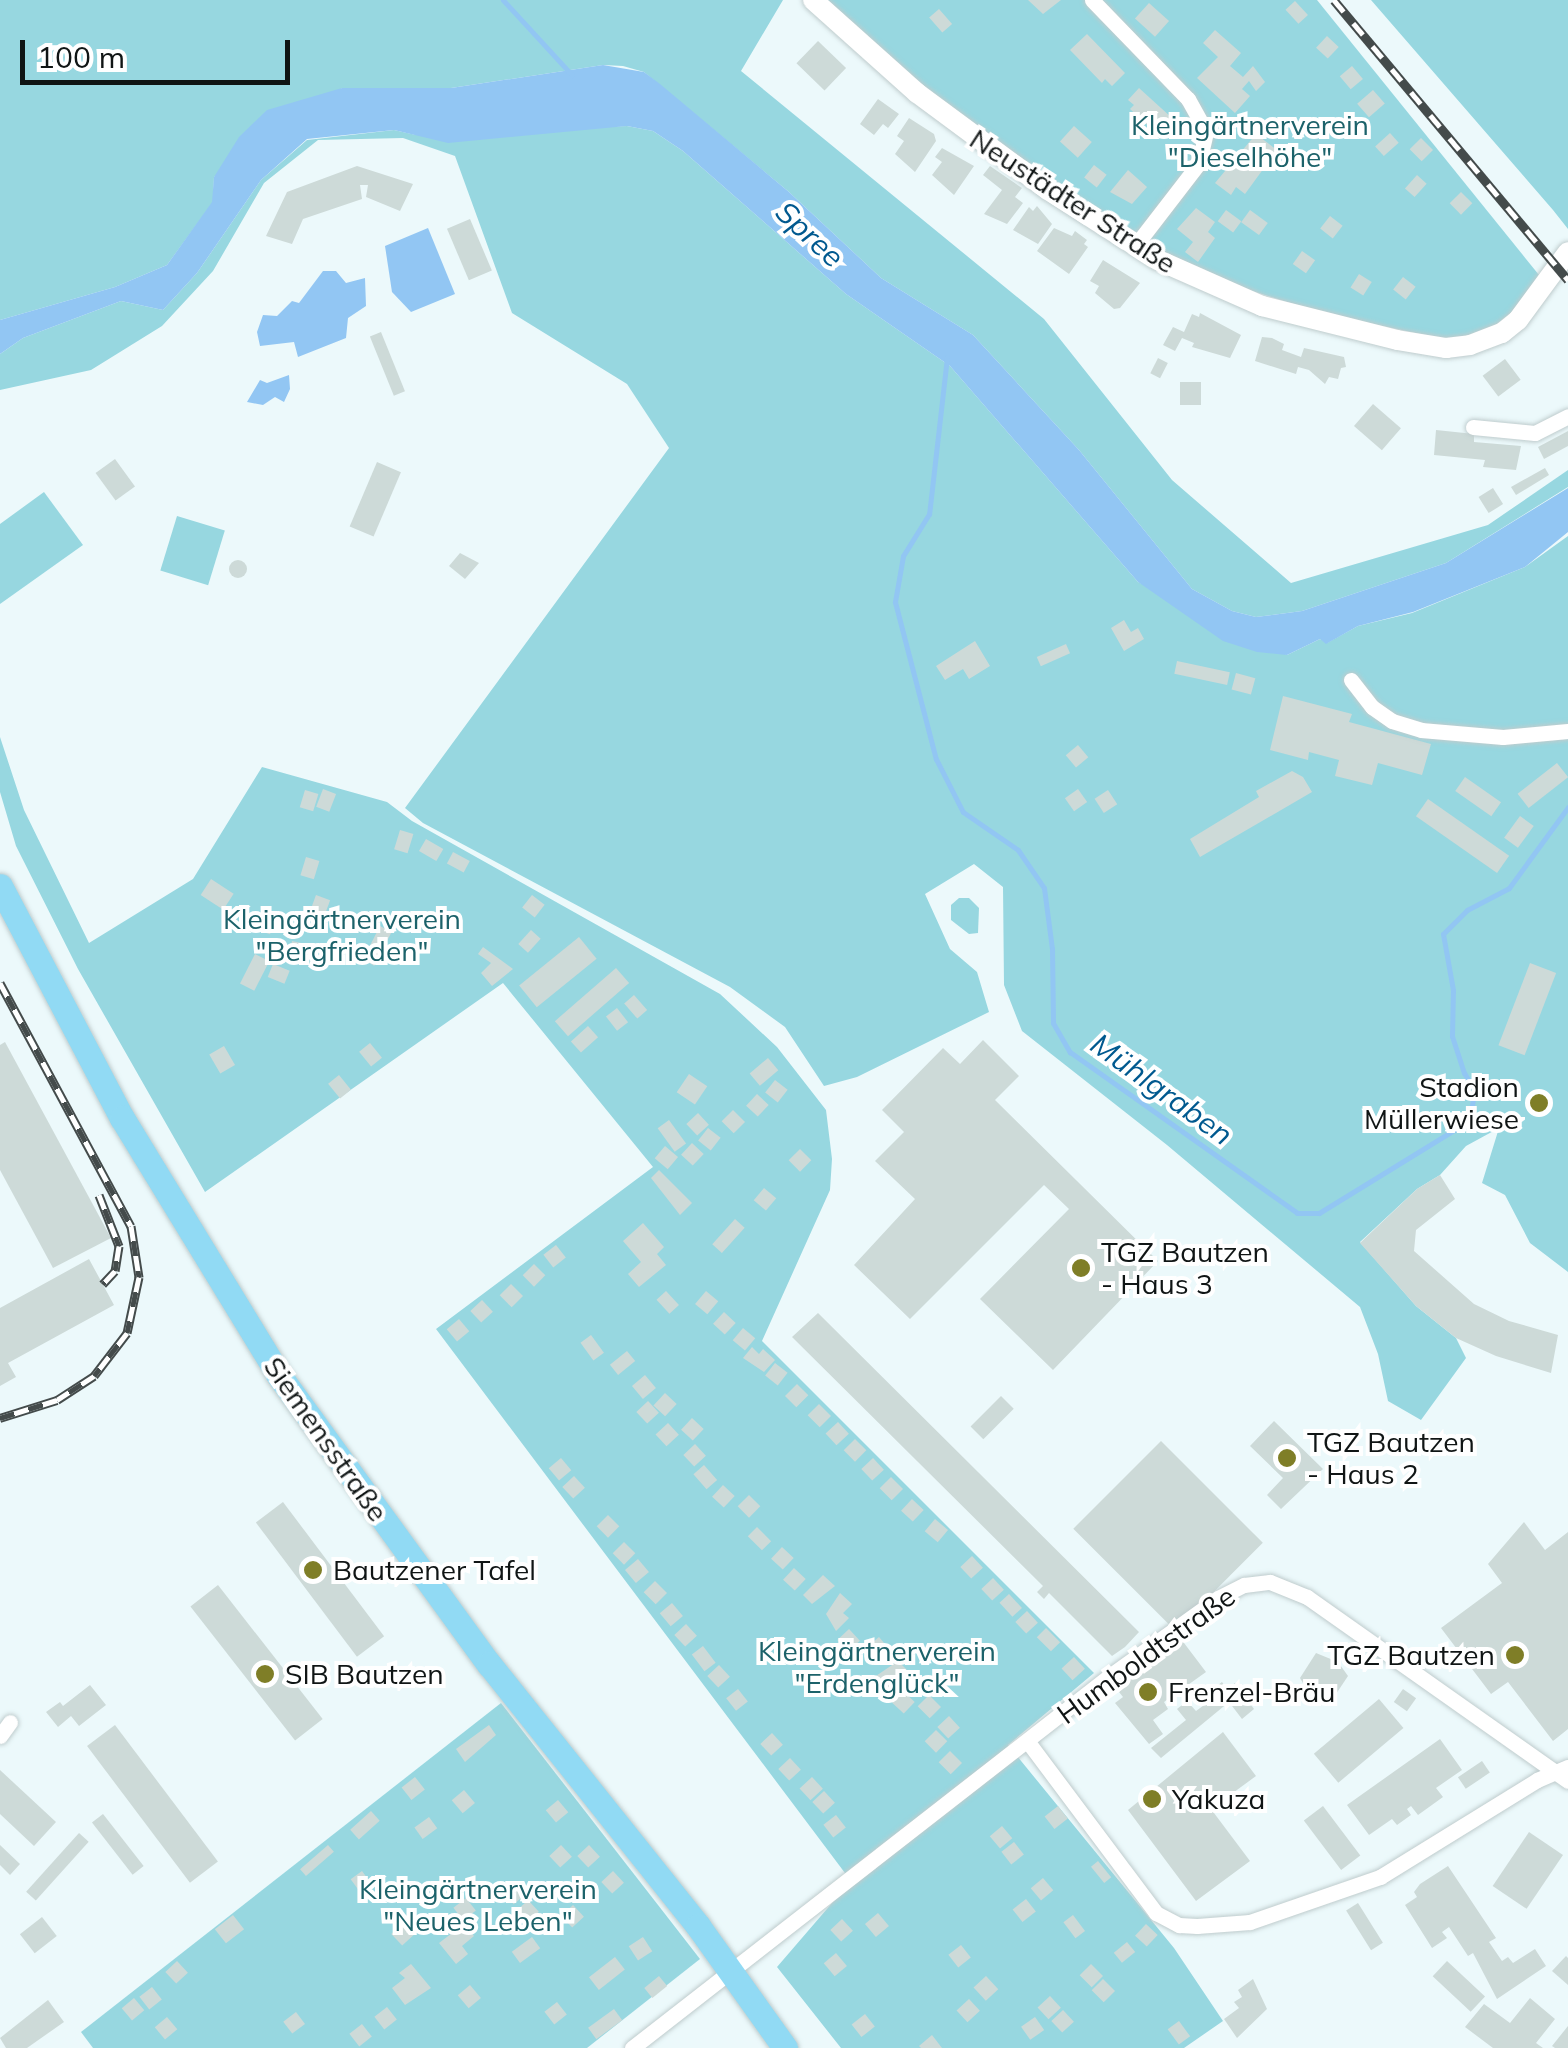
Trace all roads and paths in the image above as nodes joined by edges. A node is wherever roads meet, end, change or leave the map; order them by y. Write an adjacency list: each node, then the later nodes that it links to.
1 (813, 0): 3 (street, Neustädter Straße)
2 (1092, 0): 3 (street)
3 (1135, 246): 4 (street, Neustädter Straße)
4 (1568, 252)
5 (1568, 416): 6 (street)
6 (1473, 427)
7 (1350, 680): 8 (street)
8 (1568, 732)
9 (0, 886): 14 (main road, Siemensstraße)
10 (10, 1722): 11 (street)
11 (0, 1736)
12 (1028, 1742): 13 (street, Humboldtstraße); 13 (street); 14 (street, Humboldtstraße)
13 (1564, 1773)
14 (731, 1971): 15 (street, Humboldtstraße); 16 (main road, Siemensstraße)
15 (632, 2048)
16 (784, 2048)

